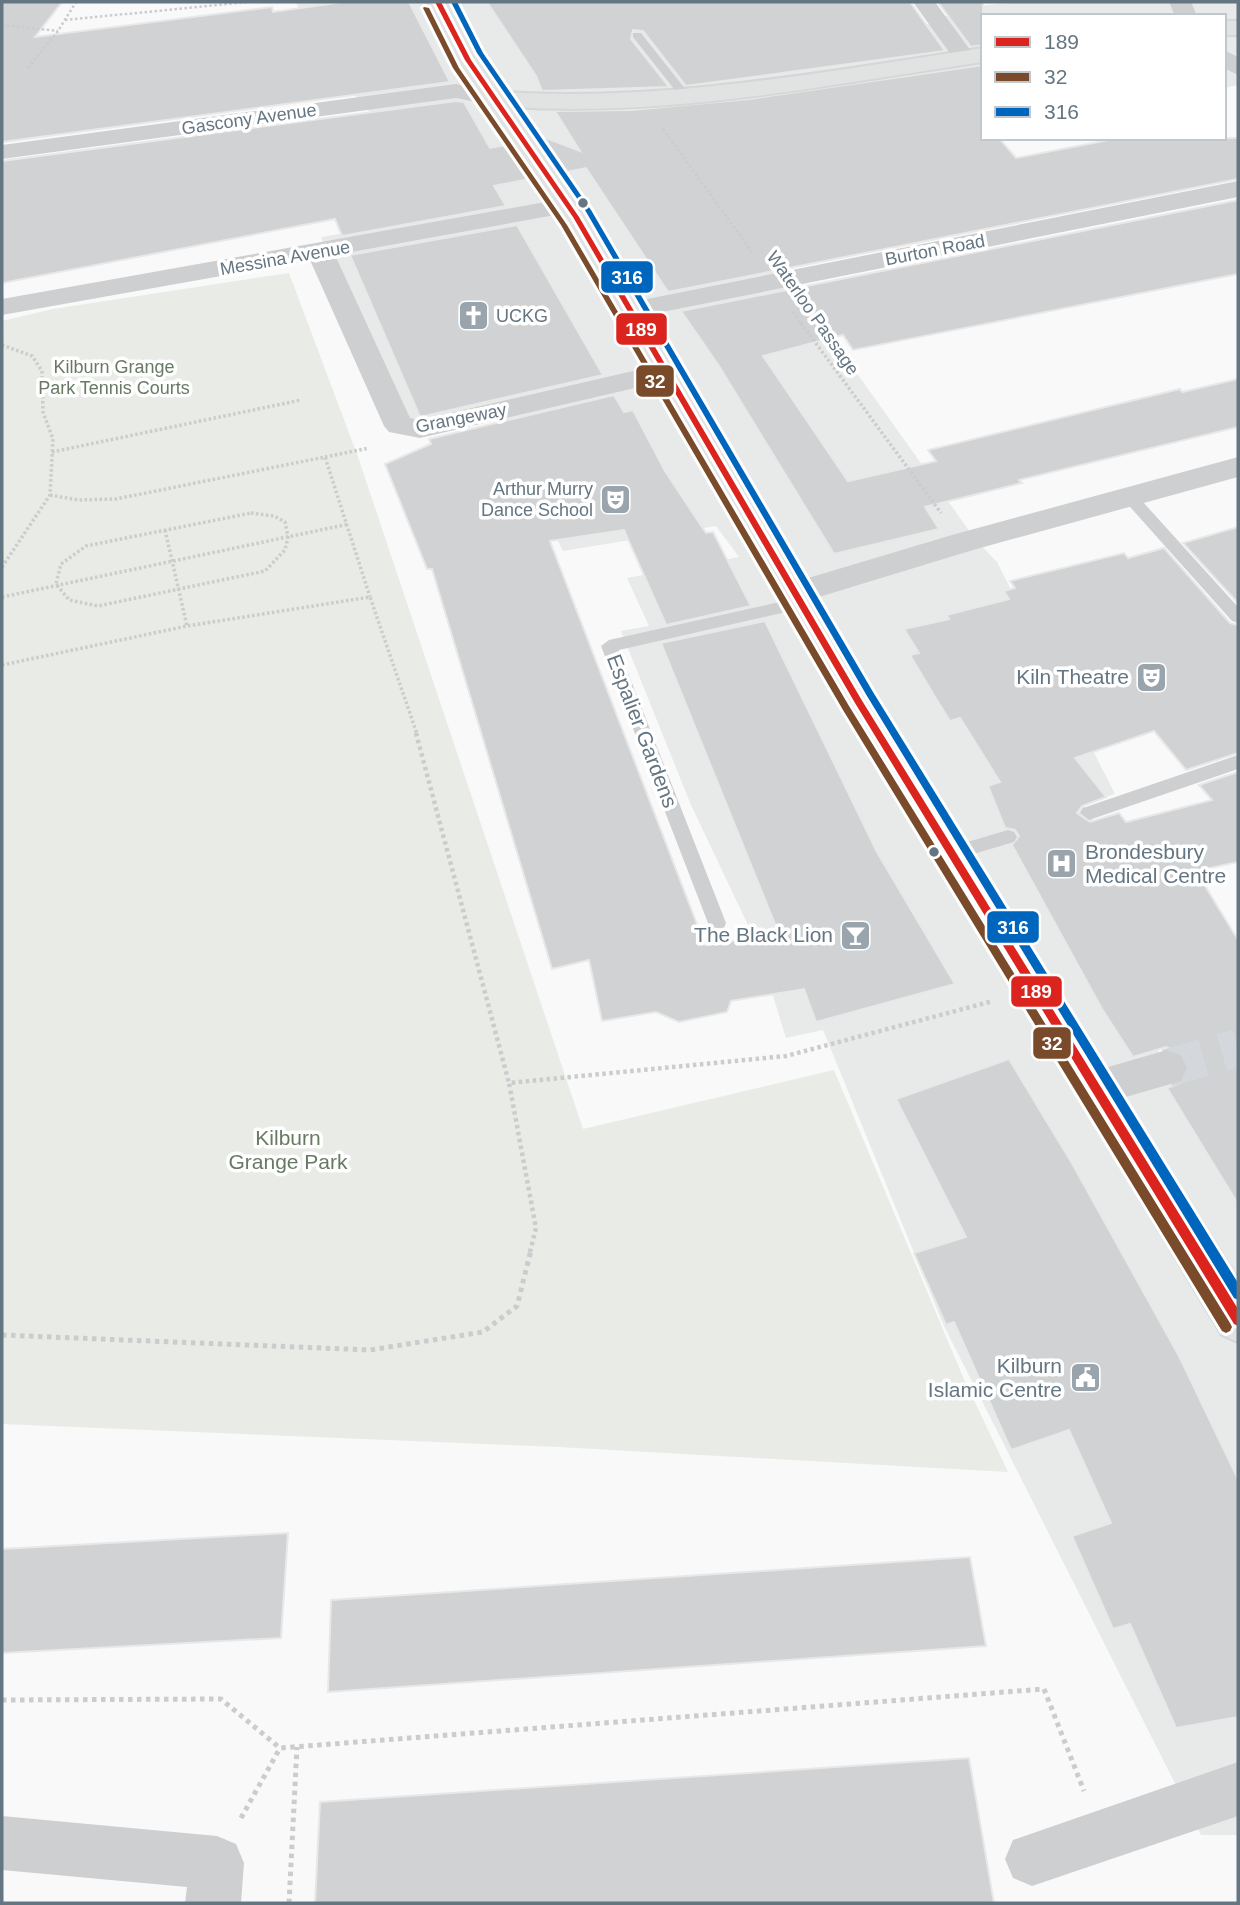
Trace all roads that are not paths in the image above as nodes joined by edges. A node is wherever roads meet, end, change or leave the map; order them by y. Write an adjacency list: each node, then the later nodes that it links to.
1 (438, 2): 6 (main road)
2 (924, 2): 4 (street)
3 (637, 35): 5 (lane)
4 (974, 56): 5 (main road)
5 (686, 97): 6 (main road)
6 (496, 99): 7 (street, Gascony Avenue); 9 (main road)
7 (2, 152)
8 (1238, 189): 12 (street, Burton Road)
9 (568, 206): 10 (street, Messina Avenue); 12 (main road)
10 (320, 252): 11 (street, Messina Avenue); 13 (street, Grangeway)
11 (2, 307)
12 (632, 310): 13 (main road)
13 (668, 372): 16 (main road)
14 (1238, 467): 15 (street)
15 (1128, 495): 16 (street); 17 (lane)
16 (799, 598): 21 (main road); 22 (lane, Espalier Gardens)
17 (1238, 617)
18 (1238, 762): 19 (lane)
19 (1089, 813)
20 (1008, 837): 21 (lane)
21 (953, 853): 24 (main road)
22 (717, 923)
23 (1167, 1068): 24 (street)
24 (1098, 1087): 25 (main road)
25 (1238, 1320)
26 (1238, 1789): 28 (street)
27 (2, 1843): 29 (street)
28 (1032, 1859)
29 (215, 1883)

